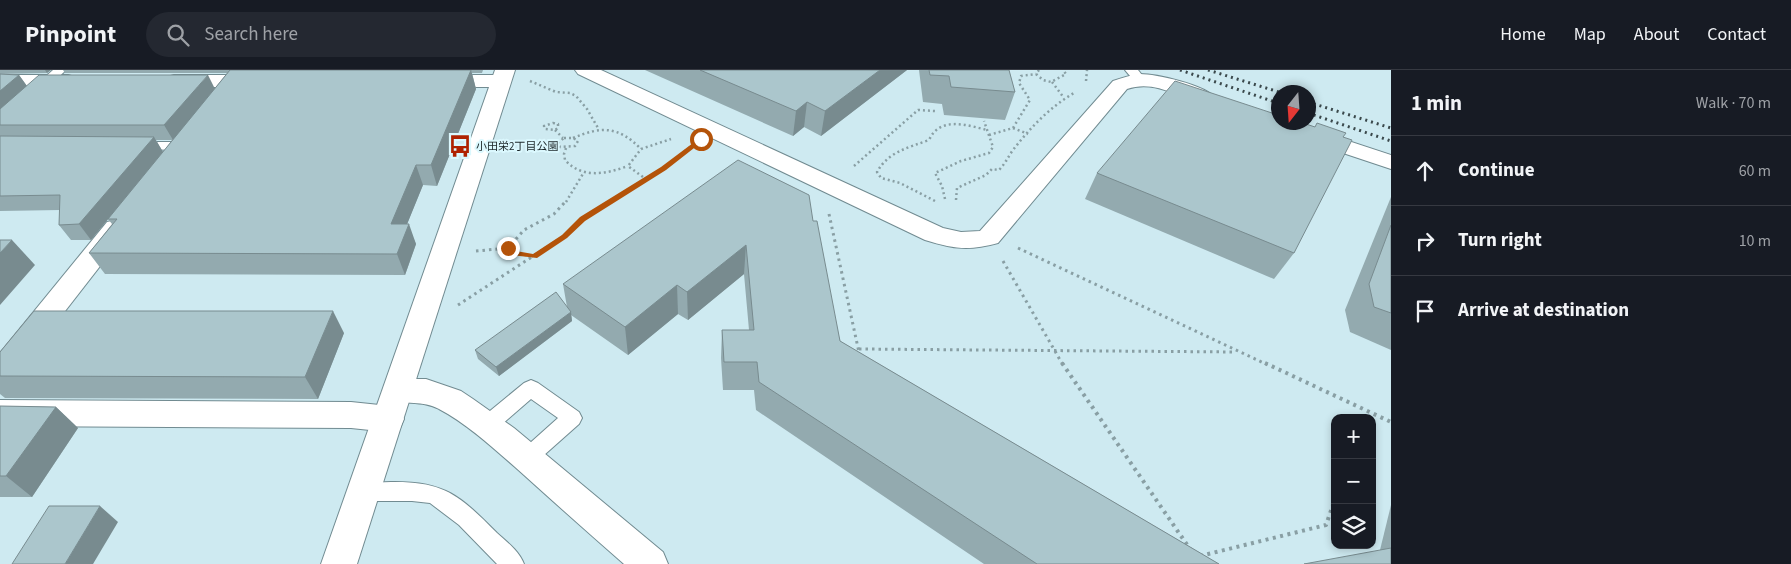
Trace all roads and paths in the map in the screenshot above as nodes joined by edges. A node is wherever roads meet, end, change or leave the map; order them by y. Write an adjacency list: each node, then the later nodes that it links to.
1 (585, 70): 8 (street)
2 (1039, 70): 5 (path)
3 (1064, 70): 15 (path)
4 (1087, 70): 16 (path)
5 (1036, 74): 15 (path); 25 (path)
6 (53, 75): 12 (street); 13 (street); 19 (lane)
7 (238, 75): 10 (street); 14 (street); 20 (street)
8 (1135, 75): 21 (street)
9 (511, 77): 11 (street); 24 (path); 61 (street)
10 (272, 80)
11 (418, 80)
12 (0, 81)
13 (87, 81)
14 (155, 81)
15 (1052, 82): 18 (path)
16 (1086, 82)
17 (1074, 93): 18 (path)
18 (1064, 98): 29 (path)
19 (27, 99)
20 (216, 102)
21 (1227, 105)
22 (935, 111): 43 (path)
23 (984, 121): 27 (path)
24 (598, 128): 32 (path); 38 (path)
25 (1013, 128): 29 (path); 30 (path)
26 (555, 130): 26 (path); 31 (path)
27 (987, 130): 30 (path); 47 (path)
28 (1300, 130): 39 (street)
29 (1028, 134): 46 (path)
30 (989, 135): 45 (path)
31 (563, 138): 32 (path); 37 (path)
32 (573, 138): 37 (path)
33 (673, 138): 38 (path)
34 (187, 139): 36 (lane); 41 (street)
35 (693, 145): 44 (path)
36 (124, 146)
37 (566, 148): 42 (path)
38 (641, 149): 40 (path)
39 (1391, 162)
40 (628, 166): 42 (path); 44 (path)
41 (163, 169)
42 (584, 172): 50 (path)
43 (848, 172)
44 (647, 180): 54 (path)
45 (945, 200)
46 (956, 200)
47 (936, 201)
48 (828, 210): 56 (path)
49 (127, 214): 60 (street)
50 (508, 248): 52 (path); 54 (path)
51 (1017, 248): 58 (path)
52 (470, 252)
53 (999, 254): 57 (path)
54 (534, 256): 55 (path)
55 (452, 308)
56 (858, 349): 57 (path); 59 (path)
57 (1054, 351): 58 (path); 71 (path)
58 (1237, 352): 62 (path)
59 (860, 359)
60 (0, 374)
61 (394, 404): 63 (street); 66 (street); 68 (street)
62 (1365, 411): 64 (path); 65 (path)
63 (0, 413)
64 (1364, 414)
65 (1391, 422)
66 (486, 426): 67 (street); 67 (lane)
67 (527, 458): 74 (street)
68 (364, 492): 72 (street); 73 (lane)
69 (1333, 504): 71 (path)
70 (1187, 552): 71 (path)
71 (1196, 557)
72 (339, 564)
73 (513, 564)
74 (650, 564)

